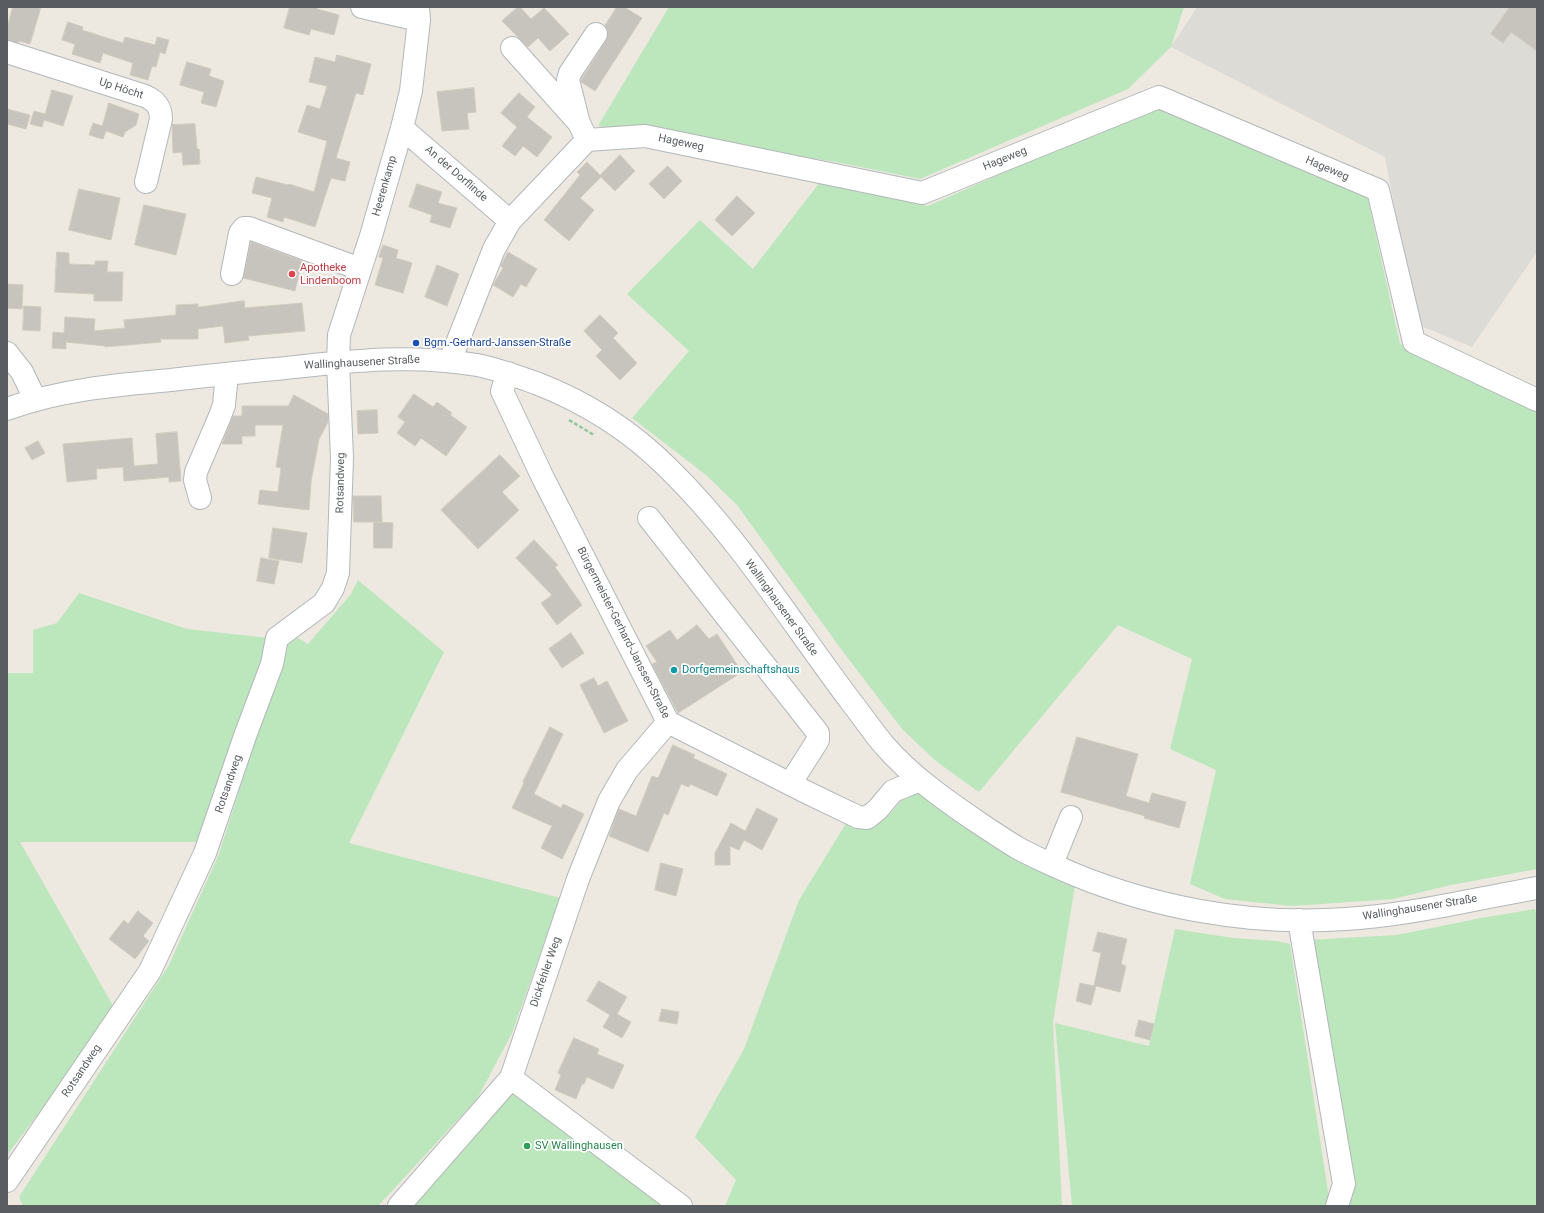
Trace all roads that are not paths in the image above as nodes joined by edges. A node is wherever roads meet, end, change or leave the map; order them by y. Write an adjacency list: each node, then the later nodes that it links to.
1 (362, 7): 2 (street)
2 (418, 14): 6 (street, Heerenkamp)
3 (596, 34): 7 (street)
4 (512, 48): 7 (street)
5 (7, 52): 8 (street, Up Höcht)
6 (402, 128): 9 (street, An der Dorflinde); 10 (street, Heerenkamp)
7 (583, 132): 9 (street); 18 (street, Hageweg)
8 (146, 182)
9 (510, 221): 13 (street)
10 (360, 269): 11 (street); 14 (street, Heerenkamp)
11 (232, 274)
12 (7, 353): 17 (street)
13 (450, 361): 14 (street, Wallinghausener Straße); 15 (street, Wallinghausener Straße)
14 (338, 362): 16 (street, Wallinghausener Straße); 30 (street, Rotsandweg)
15 (508, 372): 22 (street, Bürgermeister-Gerhard-Janssen-Straße); 23 (street, Wallinghausener Straße)
16 (227, 374): 17 (street, Wallinghausener Straße); 20 (street)
17 (35, 399): 19 (street, Wallinghausener Straße)
18 (1537, 400)
19 (7, 409)
20 (200, 498)
21 (649, 518): 24 (street)
22 (668, 722): 24 (street, Bürgermeister-Gerhard-Janssen-Straße); 29 (street, Dickfehler Weg)
23 (920, 780): 24 (street, Bürgermeister-Gerhard-Janssen-Straße); 26 (street, Wallinghausener Straße)
24 (790, 784)
25 (1071, 817): 26 (street)
26 (1052, 864): 28 (street, Wallinghausener Straße)
27 (1537, 888): 28 (street, Wallinghausener Straße)
28 (1299, 920): 33 (street)
29 (511, 1078): 31 (street, Dickfehler Weg); 32 (street)
30 (7, 1181)
31 (399, 1206)
32 (682, 1206)
33 (1337, 1206)

